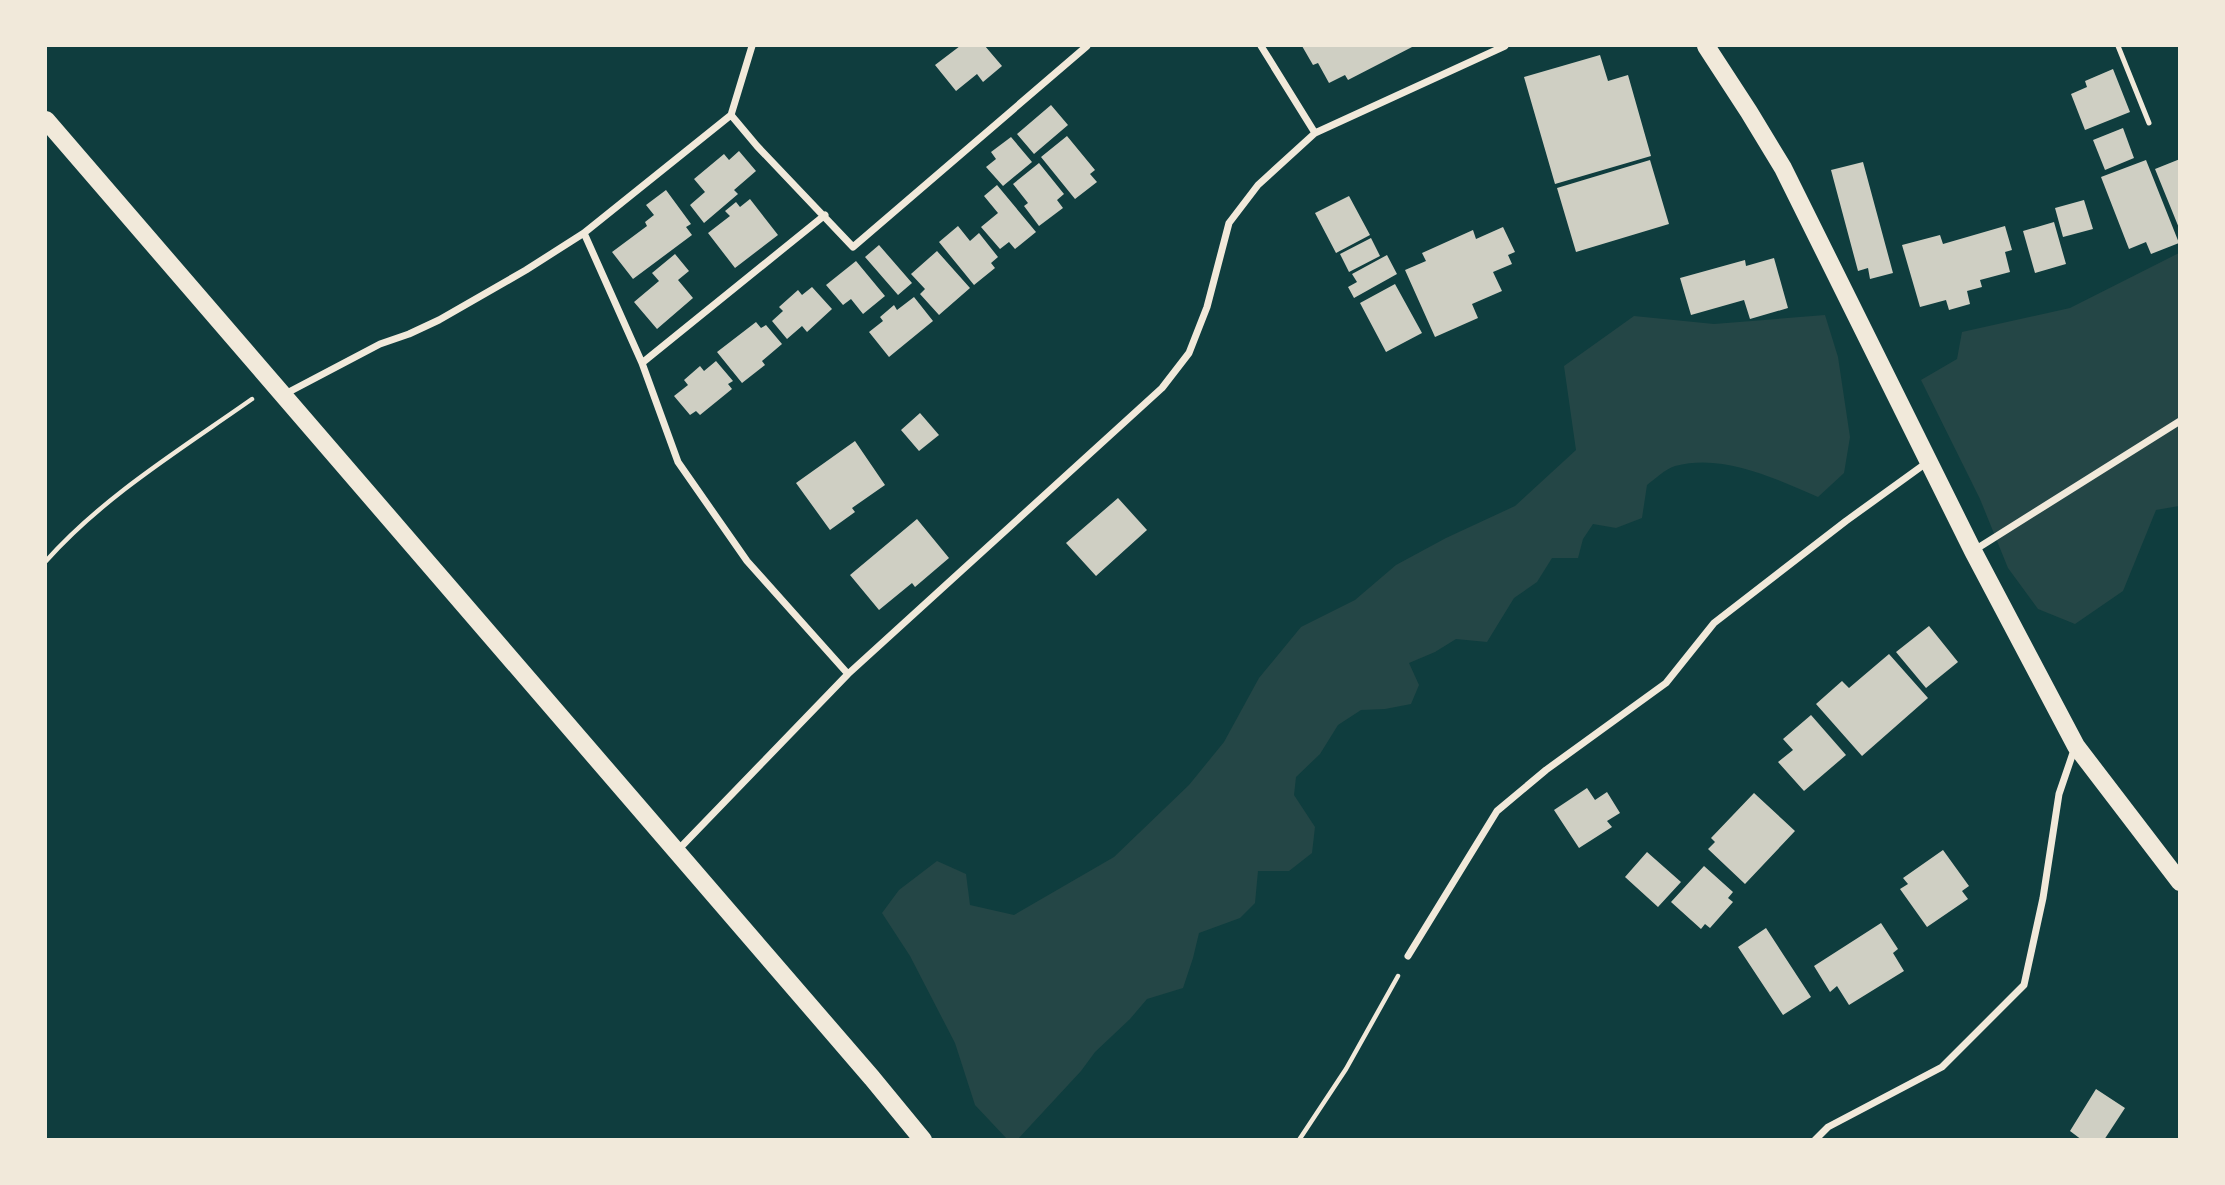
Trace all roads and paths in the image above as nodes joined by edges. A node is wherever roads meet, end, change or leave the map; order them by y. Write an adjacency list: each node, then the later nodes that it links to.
1 (752, 46): 7 (street)
2 (1087, 46): 11 (street)
3 (1261, 46): 10 (street)
4 (1505, 46): 10 (street)
5 (1706, 46): 16 (main road)
6 (2118, 46): 9 (lane)
7 (731, 115): 11 (street); 12 (street)
8 (46, 120): 14 (main road)
9 (2149, 123)
10 (1315, 133): 19 (street)
11 (825, 215): 13 (street)
12 (584, 233): 13 (street); 14 (street)
13 (642, 363): 19 (street)
14 (278, 390): 18 (path); 21 (main road)
15 (2179, 421): 17 (street)
16 (1930, 461): 17 (main road); 23 (street)
17 (1973, 551): 20 (main road)
18 (46, 561)
19 (848, 674): 21 (street)
20 (2076, 746): 22 (main road); 26 (street)
21 (676, 852): 24 (main road)
22 (2179, 882)
23 (1408, 957): 25 (path)
24 (923, 1139)
25 (1299, 1139)
26 (1815, 1139)

